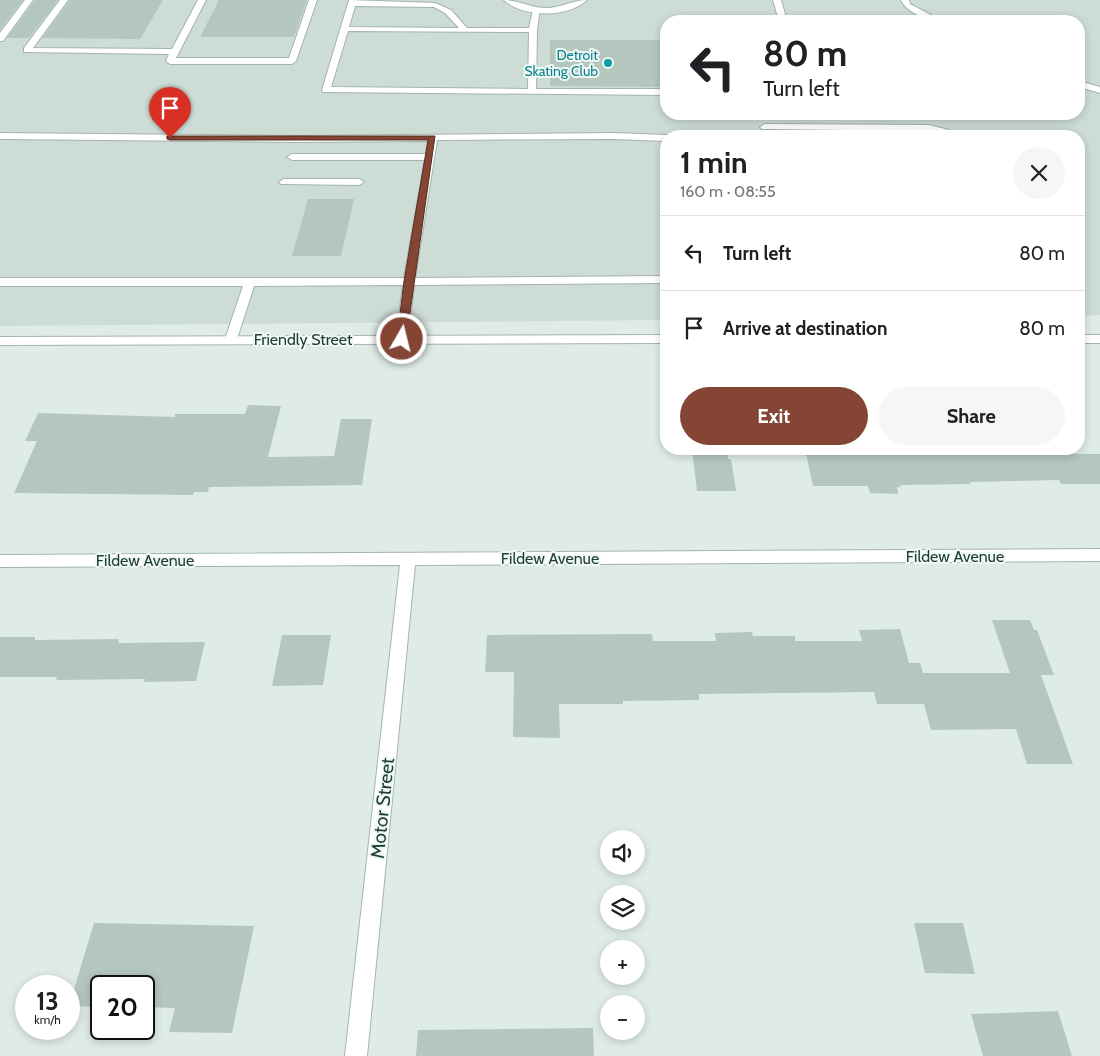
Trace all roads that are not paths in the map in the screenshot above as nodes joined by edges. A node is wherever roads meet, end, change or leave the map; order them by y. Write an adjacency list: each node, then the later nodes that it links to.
1 (29, 0): 16 (lane)
2 (64, 0): 17 (lane)
3 (202, 0): 17 (lane)
4 (314, 0): 17 (lane)
5 (508, 0): 10 (street)
6 (583, 0): 10 (street)
7 (777, 0): 11 (lane)
8 (905, 0): 12 (lane)
9 (352, 2): 13 (lane); 14 (lane)
10 (537, 10): 15 (lane)
11 (781, 15)
12 (927, 15)
13 (344, 30): 14 (lane); 20 (lane)
14 (465, 30): 15 (lane)
15 (533, 30): 20 (lane)
16 (0, 38)
17 (174, 52)
18 (1085, 86): 19 (lane)
19 (1100, 90)
20 (532, 91): 21 (lane)
21 (660, 92)
22 (765, 127): 23 (lane)
23 (938, 130)
24 (0, 136): 25 (lane)
25 (433, 138): 26 (lane); 28 (lane)
26 (660, 138)
27 (292, 157): 28 (lane)
28 (429, 157): 32 (lane)
29 (284, 182): 30 (lane)
30 (359, 182)
31 (660, 280): 32 (lane)
32 (409, 281): 34 (lane); 38 (lane)
33 (0, 282): 34 (lane)
34 (250, 282): 37 (lane)
35 (660, 338): 38 (street, Friendly Street)
36 (1100, 338): 39 (street)
37 (231, 339): 38 (street, Friendly Street); 40 (street, Friendly Street)
38 (402, 339)
39 (1085, 339)
40 (0, 341)
41 (1100, 555): 42 (street, Fildew Avenue)
42 (408, 559): 43 (street, Fildew Avenue); 44 (street, Motor Street)
43 (0, 561)
44 (356, 1056)

